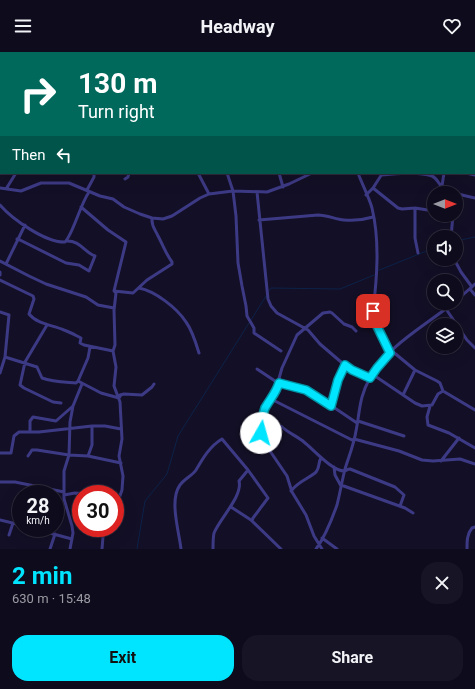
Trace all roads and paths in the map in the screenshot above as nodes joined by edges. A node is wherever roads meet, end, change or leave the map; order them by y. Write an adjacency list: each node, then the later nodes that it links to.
1 (15, 174): 19 (street)
2 (94, 174): 20 (street)
3 (129, 174): 14 (street)
4 (199, 174): 23 (street)
5 (227, 174): 21 (street)
6 (279, 174): 16 (street)
7 (304, 174): 13 (street)
8 (310, 174): 13 (street)
9 (358, 174): 24 (street)
10 (382, 174): 11 (street); 18 (street)
11 (416, 174): 15 (street)
12 (444, 174): 15 (street)
13 (302, 178): 16 (street)
14 (125, 179)
15 (442, 186)
16 (283, 187): 22 (street)
17 (0, 188): 19 (street)
18 (373, 188): 24 (street); 29 (street)
19 (6, 189): 20 (street)
20 (88, 191): 28 (street); 32 (street)
21 (234, 191): 22 (street); 23 (street); 57 (street)
22 (257, 192): 33 (street)
23 (209, 194): 32 (street)
24 (366, 195): 31 (street)
25 (463, 195): 26 (street)
26 (475, 198)
27 (0, 205): 34 (street)
28 (80, 207): 36 (street); 46 (street)
29 (415, 208): 30 (street); 37 (street)
30 (427, 210)
31 (373, 217): 33 (street); 59 (street)
32 (152, 218): 45 (street)
33 (259, 220): 53 (street)
34 (25, 225): 35 (street); 36 (street)
35 (17, 239): 36 (street); 39 (street)
36 (66, 241)
37 (418, 253)
38 (0, 261): 39 (street)
39 (6, 264): 49 (street)
40 (458, 266): 44 (street)
41 (0, 272): 42 (street)
42 (0, 275)
43 (0, 280): 52 (street)
44 (472, 287): 47 (street); 48 (street)
45 (139, 288): 46 (street); 60 (street)
46 (114, 291): 49 (street)
47 (463, 295)
48 (475, 295)
49 (114, 308): 58 (street)
50 (446, 310): 56 (street); 59 (street)
51 (0, 312): 61 (street)
52 (47, 325): 55 (street); 62 (street)
53 (304, 328): 54 (street); 63 (street); 70 (street)
54 (356, 330)
55 (90, 347): 58 (street); 69 (street)
56 (475, 348)
57 (281, 351)
58 (113, 352): 74 (street)
59 (391, 352): 65 (street); 67 (street)
60 (199, 353)
61 (4, 357): 62 (street); 66 (street)
62 (25, 362): 69 (street); 76 (street)
63 (345, 365): 68 (street); 78 (street)
64 (257, 369): 70 (street)
65 (415, 370): 72 (street); 73 (street)
66 (0, 373)
67 (372, 374): 68 (street); 73 (street)
68 (370, 378): 81 (street)
69 (80, 383): 74 (street); 77 (street)
70 (278, 383): 75 (street); 78 (street)
71 (154, 384): 74 (street)
72 (443, 391): 79 (street); 80 (street)
73 (403, 395): 79 (street)
74 (120, 397): 85 (street)
75 (271, 398): 89 (street); 107 (street)
76 (61, 404)
77 (73, 406): 84 (street); 86 (street)
78 (331, 406): 81 (street)
79 (430, 406): 88 (street)
80 (475, 410)
81 (357, 422): 87 (street); 89 (street)
82 (92, 426): 84 (street); 85 (street); 94 (street)
83 (281, 426): 95 (street)
84 (70, 428): 86 (street); 92 (street)
85 (121, 429): 97 (street)
86 (30, 432): 91 (street)
87 (404, 436)
88 (459, 438): 90 (street); 96 (street)
89 (354, 439): 96 (street); 101 (street)
90 (475, 448)
91 (0, 453)
92 (69, 455): 93 (street); 94 (street); 104 (street)
93 (28, 456)
94 (88, 456): 97 (street)
95 (321, 458): 99 (street); 107 (street)
96 (441, 461): 98 (street)
97 (121, 463): 105 (street)
98 (475, 464)
99 (334, 467): 101 (street); 106 (street)
100 (248, 470): 110 (street); 114 (street); 128 (street)
101 (345, 471): 106 (street); 111 (street)
102 (0, 482): 103 (street)
103 (27, 485)
104 (64, 485)
105 (123, 485)
106 (341, 485): 111 (street); 122 (street)
107 (291, 491): 124 (street)
108 (72, 493): 109 (street)
109 (64, 494): 123 (street)
110 (231, 506): 114 (street); 129 (street)
111 (400, 506): 112 (street)
112 (413, 513)
113 (0, 520): 115 (street)
114 (252, 522): 130 (street)
115 (12, 523)
116 (12, 526): 118 (street)
117 (475, 527): 134 (street)
118 (9, 535)
119 (54, 537): 125 (street)
120 (64, 537): 123 (street)
121 (103, 537): 127 (street)
122 (322, 538): 124 (street); 133 (street)
123 (72, 539): 126 (street)
124 (319, 545): 131 (street); 132 (street)
125 (50, 549)
126 (70, 549)
127 (102, 549)
128 (181, 549)
129 (213, 549)
130 (281, 549)
131 (316, 549)
132 (322, 549)
133 (337, 549)
134 (468, 549)

